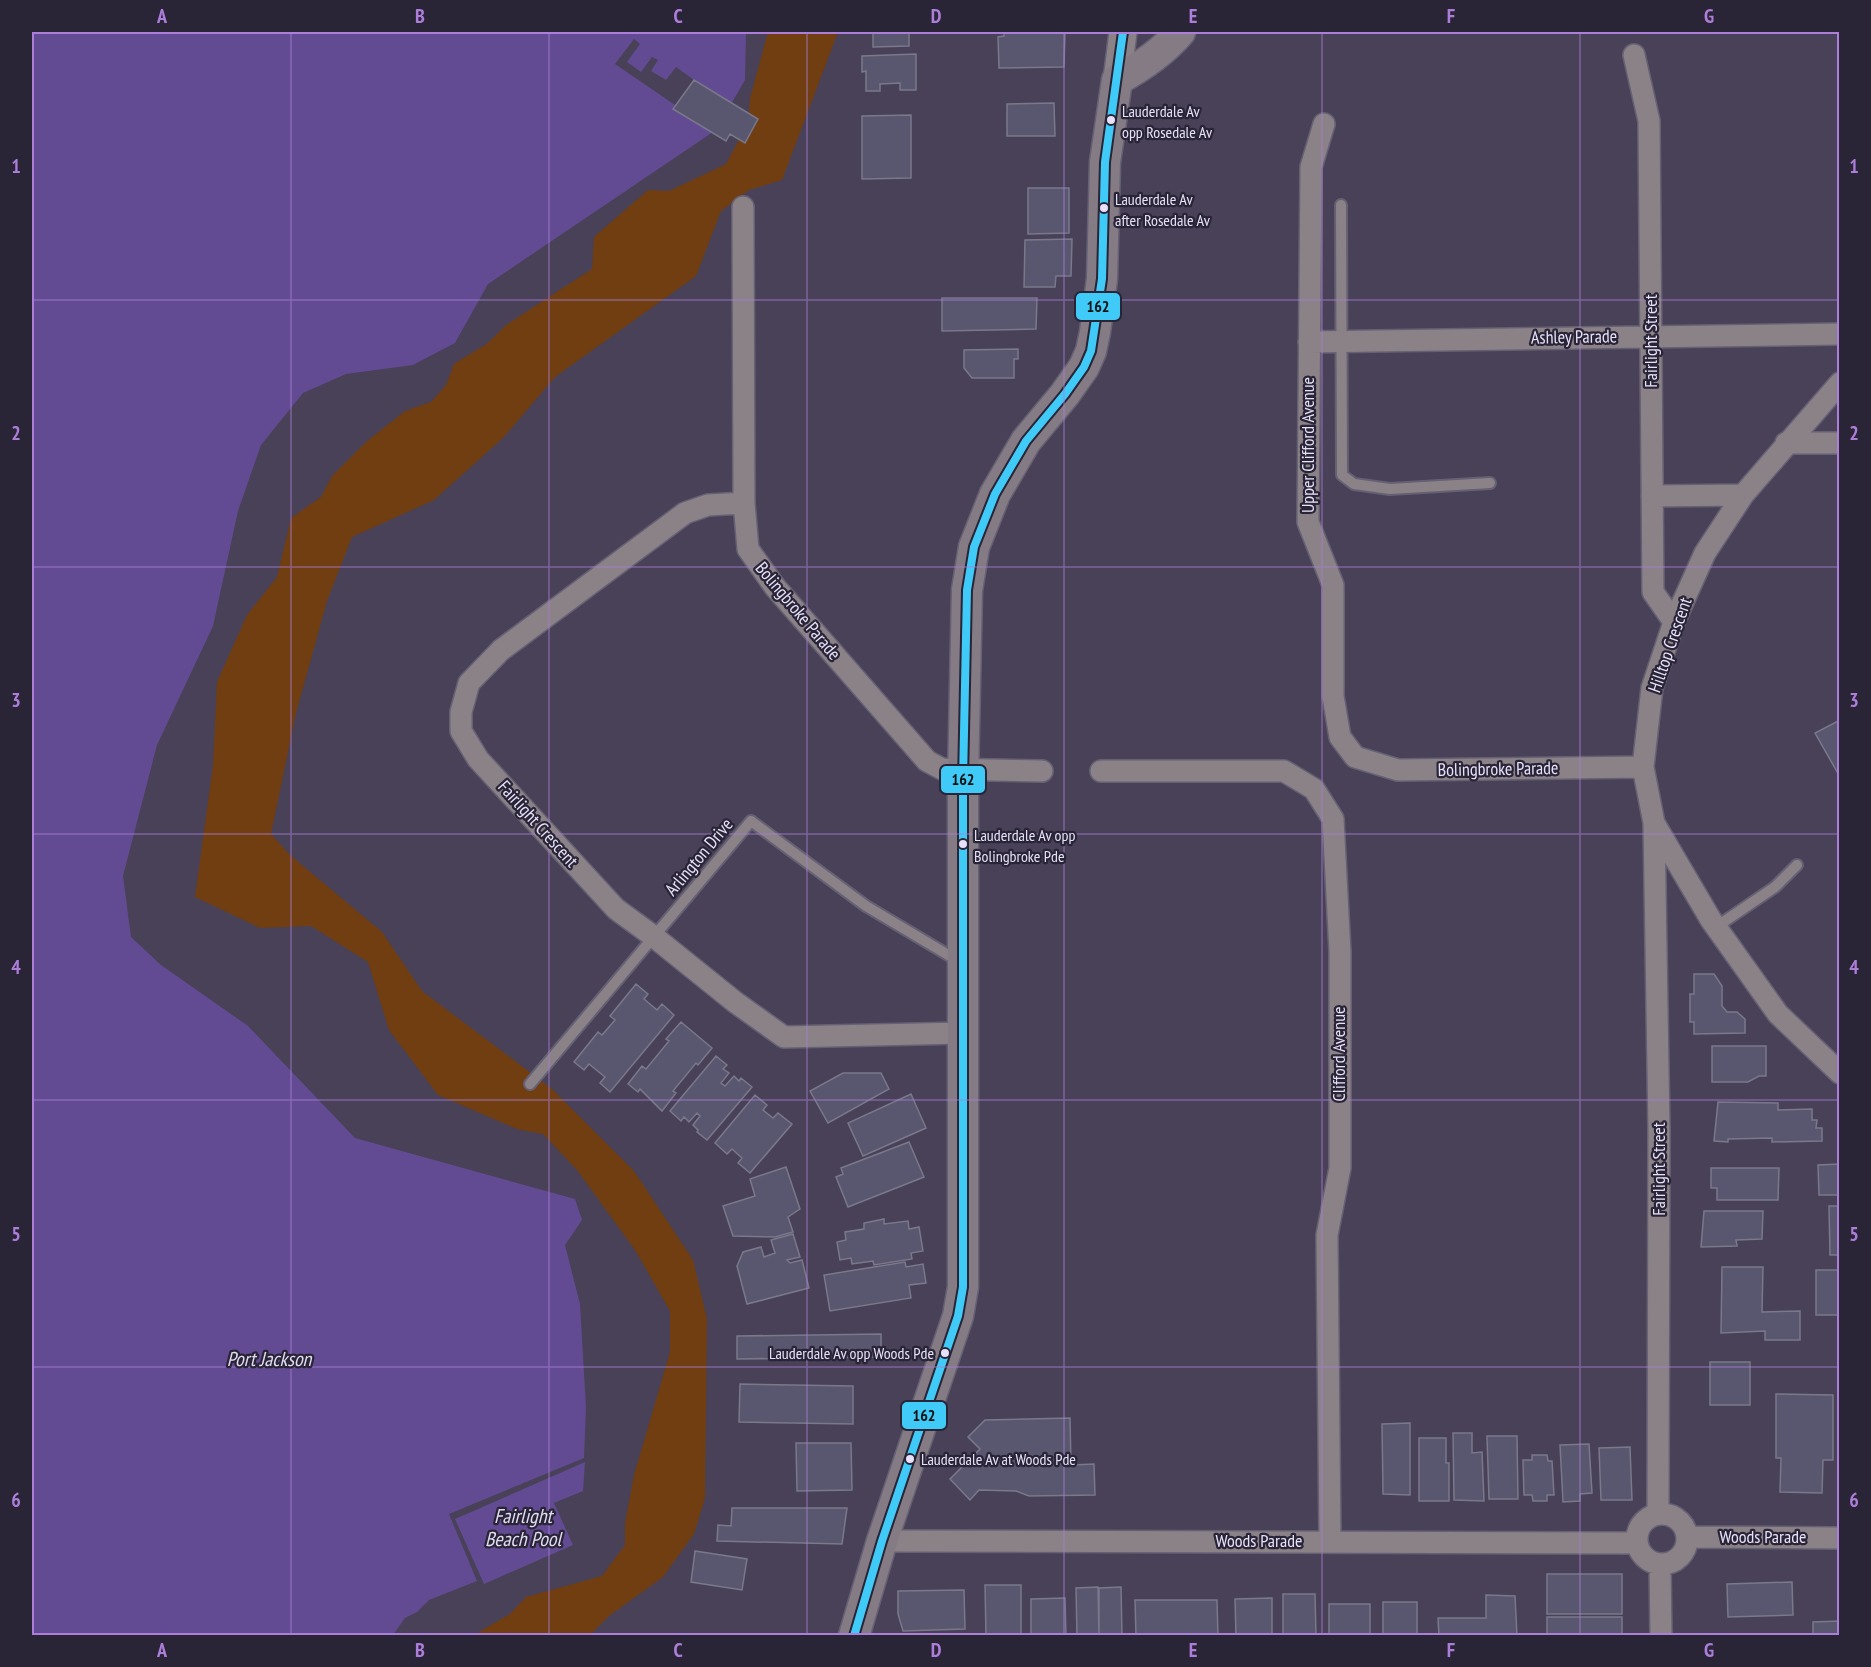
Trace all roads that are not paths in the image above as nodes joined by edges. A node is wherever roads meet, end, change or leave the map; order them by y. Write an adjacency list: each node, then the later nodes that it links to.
1 (1123, 32): 4 (street)
2 (1180, 32): 4 (main road)
3 (1634, 55): 9 (street, Fairlight Street)
4 (1117, 80): 22 (main road)
5 (1324, 124): 11 (street, Upper Clifford Avenue)
6 (1341, 206): 10 (lane)
7 (743, 207): 18 (street, Bolingbroke Parade)
8 (1839, 334): 9 (street, Ashley Parade)
9 (1652, 336): 10 (street, Ashley Parade); 17 (street, Fairlight Street)
10 (1341, 341): 11 (street, Ashley Parade); 15 (lane)
11 (1309, 342): 20 (street, Upper Clifford Avenue)
12 (1839, 383): 13 (street, Hilltop Crescent)
13 (1786, 443): 14 (street); 16 (street, Hilltop Crescent)
14 (1839, 443)
15 (1490, 483)
16 (1743, 495): 17 (street); 19 (street, Hilltop Crescent)
17 (1652, 496): 19 (street, Fairlight Street)
18 (744, 503): 22 (street, Bolingbroke Parade); 28 (street, Fairlight Crescent)
19 (1674, 622): 21 (street, Hilltop Crescent)
20 (1355, 757): 21 (street, Bolingbroke Parade)
21 (1643, 767): 25 (street, Hilltop Crescent)
22 (963, 770): 23 (street, Bolingbroke Parade); 29 (main road)
23 (1042, 771)
24 (1101, 771): 37 (street, Clifford Avenue)
25 (1654, 823): 27 (street, Hilltop Crescent); 33 (street, Fairlight Street)
26 (1797, 865): 27 (lane)
27 (1716, 927): 31 (street, Hilltop Crescent)
28 (653, 936): 29 (lane, Arlington Drive); 30 (street, Fairlight Crescent); 32 (lane, Arlington Drive)
29 (963, 964): 30 (main road)
30 (963, 1033): 36 (main road)
31 (1839, 1073)
32 (530, 1084)
33 (1658, 1514): 34 (street); 38 (street)
34 (1687, 1537): 35 (street, Woods Parade); 39 (street)
35 (1839, 1538)
36 (882, 1541): 37 (street, Woods Parade); 40 (main road)
37 (1330, 1541): 38 (street, Woods Parade)
38 (1636, 1543): 39 (street)
39 (1660, 1565): 41 (street)
40 (854, 1635)
41 (1661, 1635)

